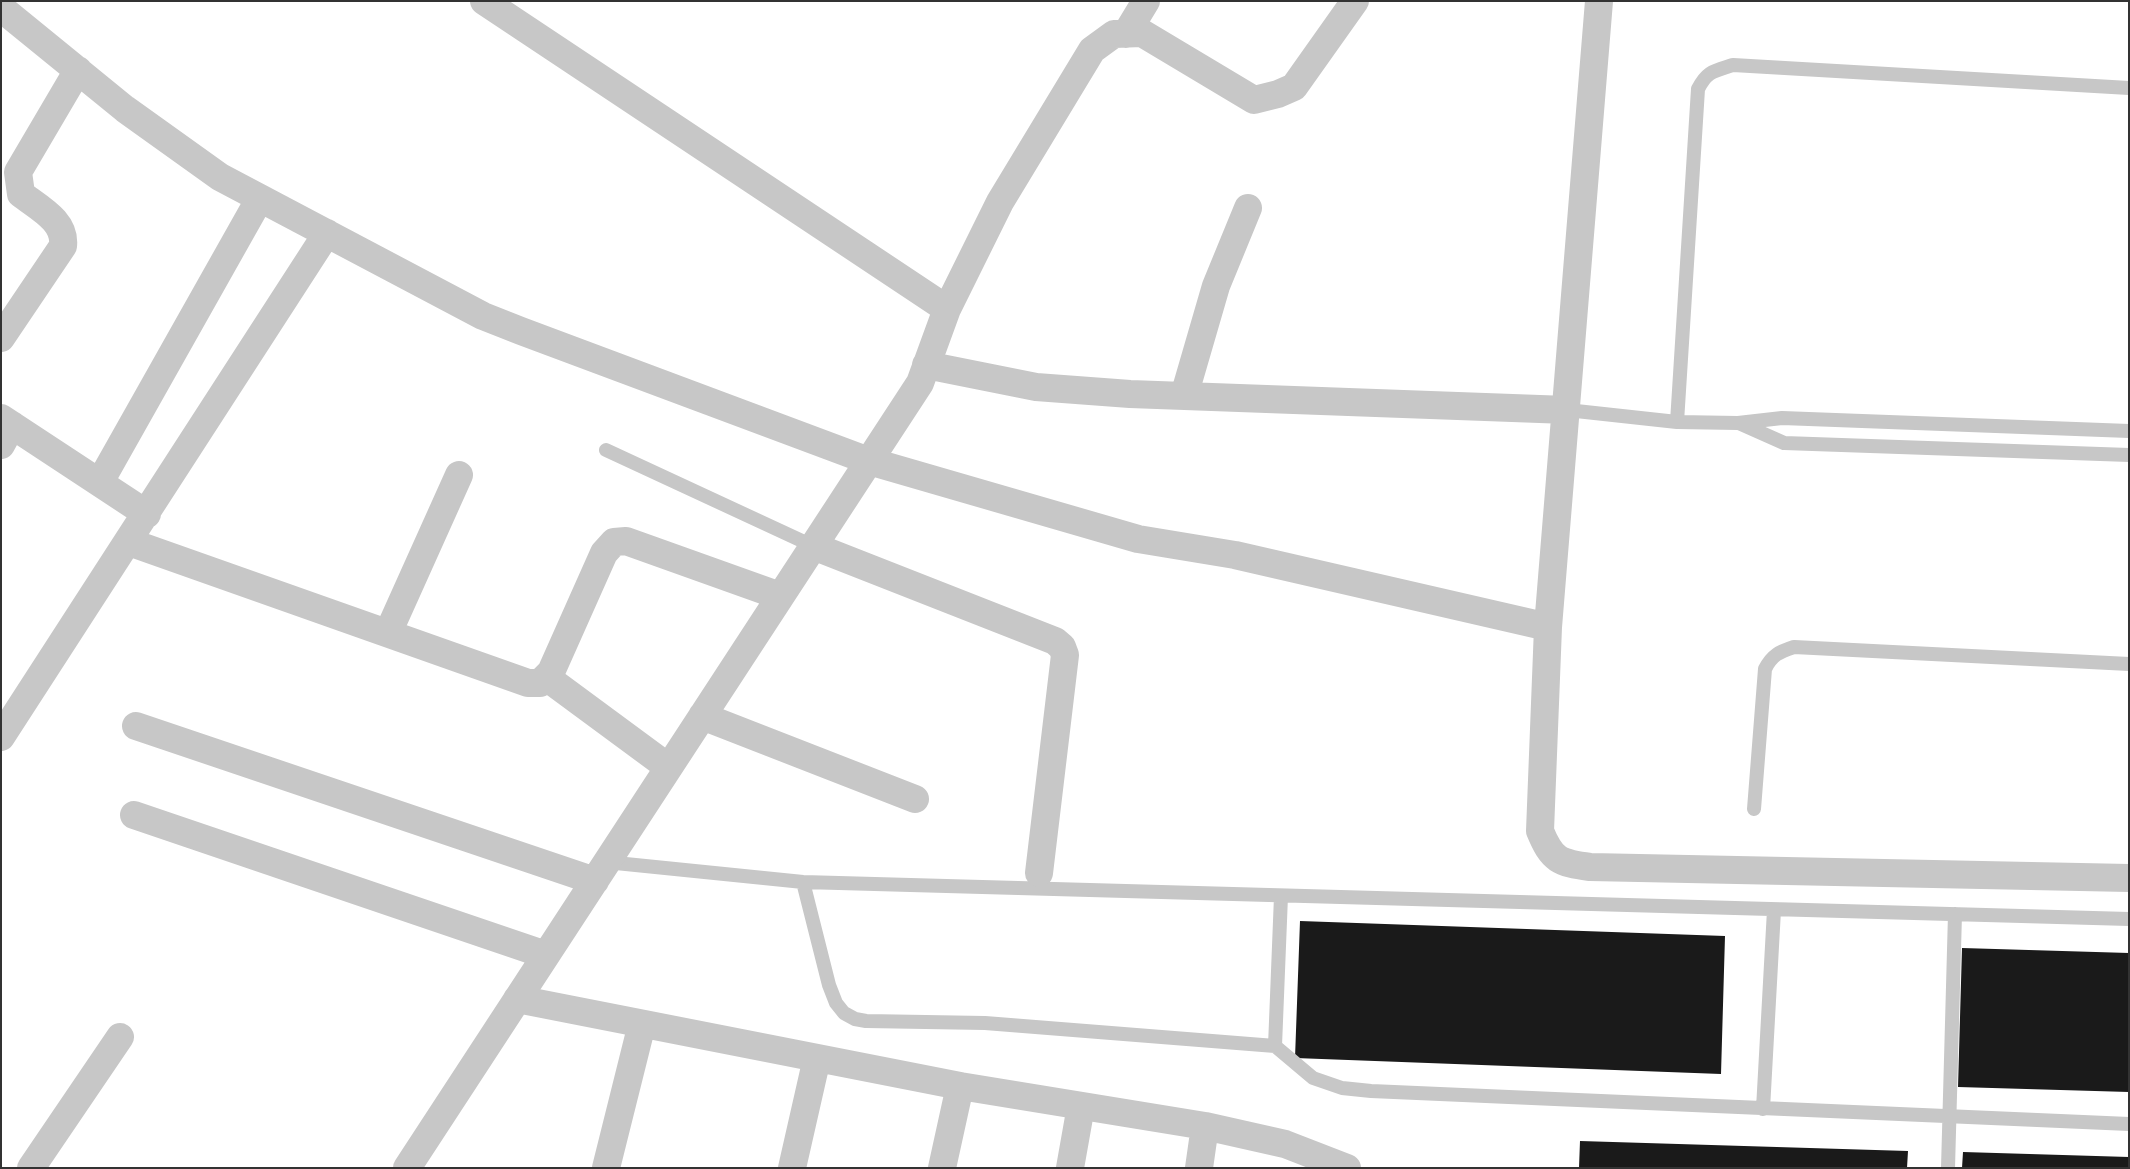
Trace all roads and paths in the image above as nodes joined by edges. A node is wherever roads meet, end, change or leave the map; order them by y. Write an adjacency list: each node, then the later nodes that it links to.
1 (484, 1): 12 (street)
2 (1146, 1): 6 (street)
3 (1355, 1): 6 (street)
4 (1599, 1): 16 (street)
5 (4, 16): 7 (street)
6 (1126, 34): 12 (street)
7 (78, 70): 9 (street); 13 (street)
8 (2129, 88): 17 (lane)
9 (260, 198): 11 (street); 25 (street)
10 (1248, 208): 15 (street)
11 (327, 233): 23 (street); 26 (street)
12 (947, 309): 14 (street)
13 (1, 338)
14 (926, 365): 15 (street); 23 (street)
15 (1184, 396): 16 (street)
16 (1567, 410): 17 (lane); 30 (street)
17 (1677, 422): 18 (lane)
18 (1738, 423): 20 (lane); 22 (lane)
19 (5, 429): 25 (street)
20 (2129, 432)
21 (606, 450): 28 (lane)
22 (2129, 455)
23 (869, 461): 28 (street); 30 (street)
24 (459, 475): 31 (street)
25 (100, 482): 26 (street)
26 (147, 514): 27 (street)
27 (129, 542): 31 (street); 36 (street)
28 (814, 546): 29 (street); 42 (street)
29 (780, 596): 33 (street); 34 (street)
30 (1548, 628): 43 (street)
31 (388, 633): 33 (street)
32 (2129, 664): 39 (lane)
33 (546, 677): 37 (street)
34 (702, 716): 37 (street); 38 (street)
35 (136, 726): 41 (street)
36 (1, 737)
37 (668, 767): 41 (street)
38 (915, 799)
39 (1754, 809)
40 (134, 816): 49 (street)
41 (601, 871): 44 (lane); 49 (street)
42 (1039, 873)
43 (2129, 878)
44 (803, 882): 45 (lane); 53 (lane)
45 (1281, 896): 46 (lane); 53 (lane)
46 (1774, 910): 47 (lane); 57 (lane)
47 (1955, 914): 48 (lane); 58 (lane)
48 (2129, 919)
49 (546, 955): 50 (street)
50 (517, 999): 51 (street); 62 (street)
51 (642, 1024): 54 (street); 63 (street)
52 (120, 1037): 61 (street)
53 (1275, 1046): 57 (lane)
54 (817, 1058): 55 (street); 64 (street)
55 (960, 1086): 56 (street); 65 (street)
56 (1081, 1106): 60 (street); 66 (street)
57 (1763, 1109): 58 (lane)
58 (1949, 1117): 59 (lane); 69 (lane)
59 (2129, 1124)
60 (1205, 1126): 67 (street); 68 (street)
61 (31, 1168)
62 (407, 1168)
63 (606, 1168)
64 (792, 1168)
65 (942, 1168)
66 (1070, 1168)
67 (1199, 1168)
68 (1347, 1168)
69 (1948, 1168)

